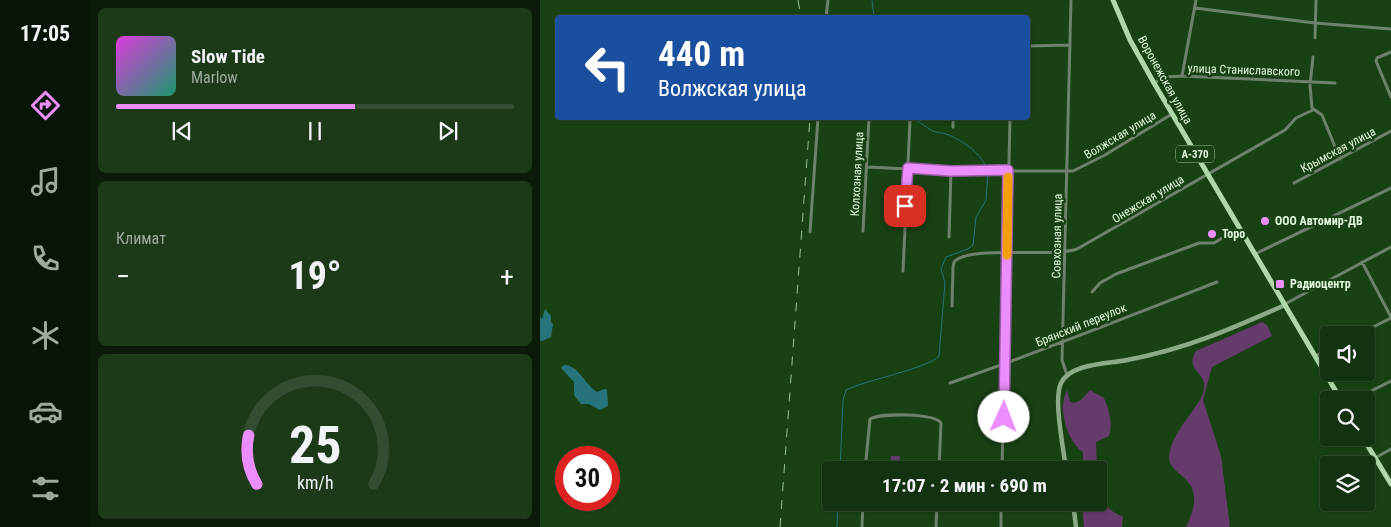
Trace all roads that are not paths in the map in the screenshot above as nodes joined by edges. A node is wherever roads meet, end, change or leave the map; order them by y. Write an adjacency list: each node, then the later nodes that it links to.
1 (828, 0): 7 (street)
2 (1071, 0): 11 (street, Совхозная улица)
3 (1113, 0): 17 (highway, Воронежская улица / А-370)
4 (1196, 0): 6 (street)
5 (1316, 0): 8 (street)
6 (1195, 8): 8 (street); 15 (street)
7 (826, 15)
8 (1315, 23): 9 (street); 10 (street)
9 (1391, 29)
10 (1315, 38)
11 (1069, 45): 12 (street); 34 (street, Совхозная улица)
12 (1030, 46)
13 (1391, 52): 19 (street)
14 (1313, 57): 16 (street)
15 (1182, 76): 16 (street, улица Станиславского); 17 (street, улица Станиславского)
16 (1310, 82): 18 (street, улица Станиславского); 20 (street)
17 (1154, 83): 21 (highway, Воронежская улица / А-370)
18 (1334, 83)
19 (1391, 97)
20 (1313, 110): 29 (street); 35 (street, Онежская улица)
21 (1172, 114): 34 (street, Волжская улица); 35 (highway, Воронежская улица / А-370)
22 (818, 120): 40 (street)
23 (869, 120): 30 (street, Колхозная улица)
24 (910, 120): 31 (street)
25 (953, 120): 27 (street)
26 (1010, 120): 32 (street)
27 (953, 127)
28 (1391, 132): 29 (street, Крымская улица)
29 (1340, 159): 36 (street, Крымская улица)
30 (867, 168): 31 (street, Волжская улица); 39 (street, Колхозная улица)
31 (908, 168): 33 (street, Волжская улица); 47 (street)
32 (1008, 170): 33 (street, Волжская улица); 34 (street, Волжская улица); 44 (street)
33 (951, 171): 41 (street)
34 (1068, 172): 43 (street, Совхозная улица)
35 (1207, 174): 38 (highway, Воронежская улица / А-370); 43 (street, Онежская улица)
36 (1294, 183)
37 (1391, 188): 45 (street)
38 (1239, 228): 45 (highway, Воронежская улица / А-370); 49 (street)
39 (862, 231)
40 (810, 232)
41 (949, 237)
42 (1391, 247): 46 (street)
43 (1066, 252): 44 (street, Онежская улица); 54 (street, Совхозная улица)
44 (1007, 253): 51 (street, Онежская улица); 57 (street)
45 (1255, 254): 50 (highway, Воронежская улица / А-370)
46 (1362, 262): 50 (street); 52 (street)
47 (903, 271)
48 (1217, 282): 54 (street, Брянский переулок)
49 (1092, 292)
50 (1285, 305): 56 (highway, Воронежская улица / А-370); 58 (main road)
51 (952, 306)
52 (1391, 317): 53 (street)
53 (1374, 326)
54 (1063, 344): 57 (street, Брянский переулок); 58 (street, Совхозная улица)
55 (1320, 354): 56 (street)
56 (1315, 356): 61 (highway, Воронежская улица / А-370)
57 (1006, 364): 60 (street, Брянский переулок); 67 (street)
58 (1067, 376): 68 (main road, Совхозная улица)
59 (1391, 381): 62 (street)
60 (950, 383)
61 (1335, 391)
62 (1370, 391)
63 (1391, 449): 64 (street)
64 (1375, 458): 69 (highway)
65 (866, 461): 66 (street)
66 (939, 461)
67 (1002, 461)
68 (1065, 461)
69 (1391, 484)
70 (863, 511): 74 (street)
71 (937, 511): 75 (street)
72 (1002, 511): 76 (street)
73 (1074, 511): 77 (main road)
74 (862, 527)
75 (936, 527)
76 (1001, 527)
77 (1076, 527)

